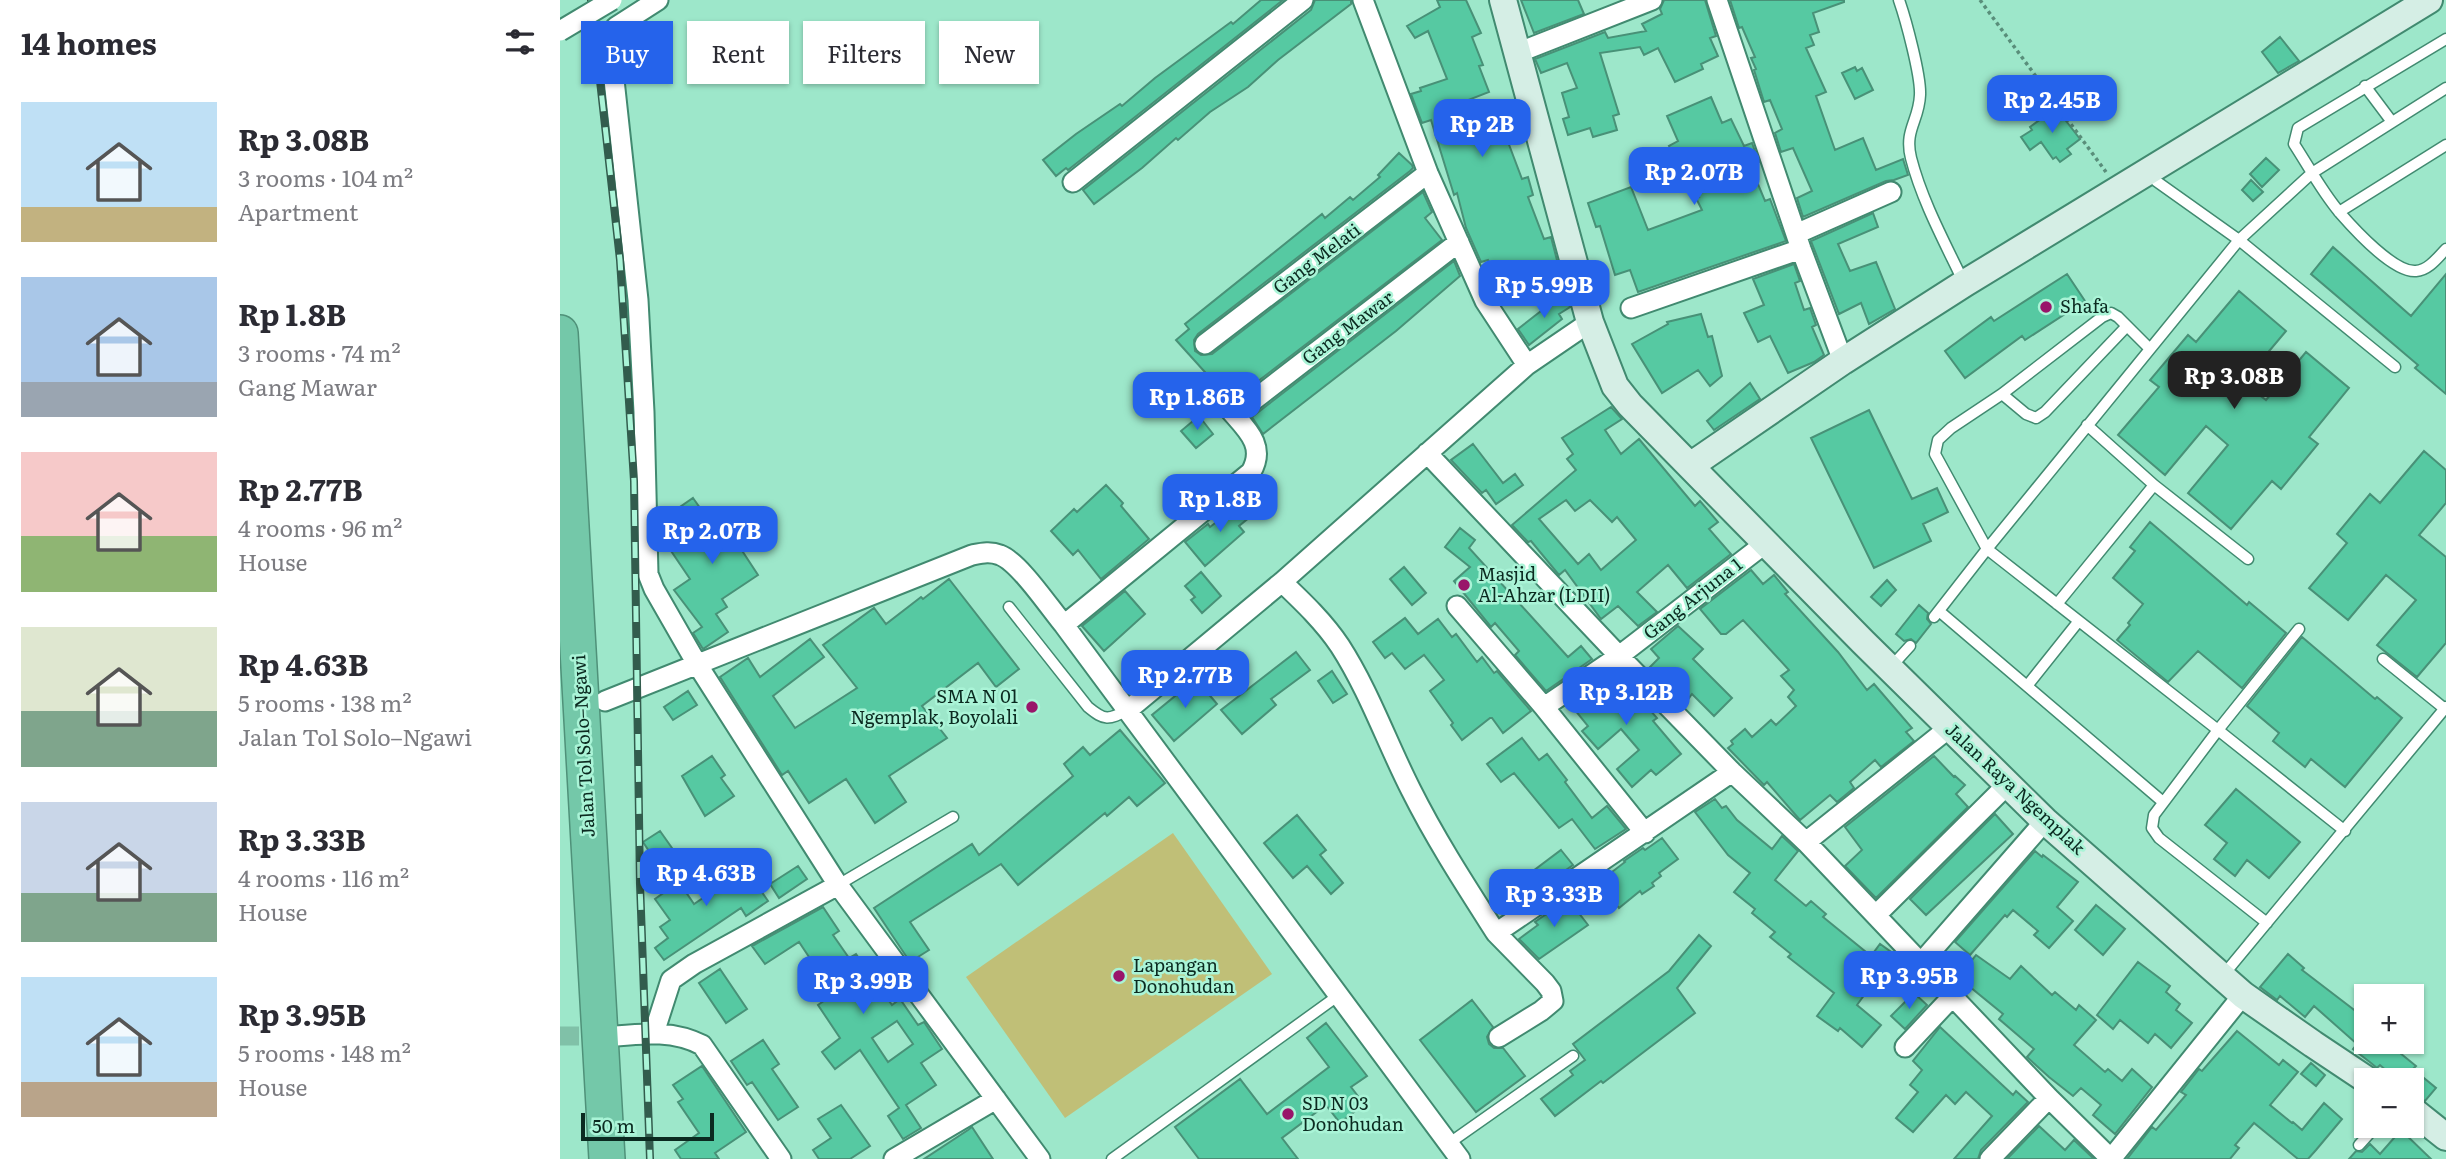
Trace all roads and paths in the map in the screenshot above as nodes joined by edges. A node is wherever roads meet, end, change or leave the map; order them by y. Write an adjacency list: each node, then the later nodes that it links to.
1 (612, 0): 11 (street, bridge)
2 (658, 0): 57 (street)
3 (1303, 0): 21 (street)
4 (1363, 0): 18 (street)
5 (1503, 0): 13 (main road, Jalan Raya Ngemplak)
6 (1652, 0): 13 (street)
7 (1717, 0): 27 (street)
8 (1899, 0): 29 (lane)
9 (1980, 0): 22 (path)
10 (2429, 0): 22 (main road)
11 (560, 31)
12 (2446, 39): 14 (lane)
13 (1517, 53): 31 (main road, Jalan Raya Ngemplak)
14 (2365, 86): 16 (lane); 19 (lane)
15 (2446, 88): 16 (lane)
16 (2392, 122): 19 (lane)
17 (2446, 145): 24 (lane)
18 (1428, 173): 26 (street); 34 (street, Gang Melati)
19 (2312, 173): 24 (lane); 25 (lane)
20 (2156, 181): 25 (lane)
21 (1073, 182)
22 (2119, 191): 29 (main road)
23 (1891, 192): 27 (street)
24 (2339, 212): 28 (lane)
25 (2239, 240): 35 (lane); 38 (lane)
26 (1459, 242): 37 (street); 52 (street, Gang Mawar)
27 (1799, 242): 30 (street); 36 (street)
28 (2446, 249)
29 (1965, 283): 36 (main road)
30 (1631, 308)
31 (1590, 322): 37 (street); 42 (main road, Jalan Raya Ngemplak)
32 (2127, 326): 35 (lane); 39 (lane); 39 (lane)
33 (560, 333): 96 (highway, Jalan Tol Solo–Ngawi)
34 (1205, 344)
35 (2150, 349): 40 (lane)
36 (1843, 361): 42 (main road)
37 (1527, 365): 41 (street)
38 (2395, 367)
39 (2002, 394): 45 (lane)
40 (2087, 425): 43 (lane); 45 (lane)
41 (1427, 453): 47 (street); 55 (street)
42 (1690, 466): 44 (main road, Jalan Raya Ngemplak)
43 (2154, 485): 46 (lane); 48 (lane)
44 (1767, 542): 55 (street, Gang Arjuna 1); 58 (main road, Jalan Raya Ngemplak)
45 (1987, 549): 48 (lane); 59 (lane)
46 (2248, 559)
47 (1283, 582): 63 (street); 77 (street)
48 (2057, 604): 51 (lane)
49 (1457, 606): 61 (street)
50 (1009, 607): 63 (lane)
51 (2078, 622): 59 (lane); 65 (lane)
52 (1064, 625): 57 (street); 63 (street)
53 (2299, 629): 65 (lane)
54 (1910, 646): 58 (lane)
55 (1619, 656): 61 (street, Gang Arjuna 1); 66 (street)
56 (2383, 659): 62 (lane)
57 (697, 664): 60 (street); 74 (street)
58 (1890, 669): 64 (main road, Jalan Raya Ngemplak)
59 (2027, 686): 68 (lane)
60 (605, 701)
61 (1544, 707): 72 (street)
62 (2445, 708): 71 (lane)
63 (1128, 710): 80 (street)
64 (1949, 728): 67 (main road, Jalan Raya Ngemplak); 73 (street)
65 (2218, 730): 68 (lane); 71 (lane)
66 (1732, 772): 72 (street); 73 (street)
67 (2008, 785): 70 (main road, Jalan Raya Ngemplak); 75 (street)
68 (2163, 802): 76 (lane)
69 (953, 817): 74 (lane)
70 (2045, 821): 78 (street); 81 (main road, Jalan Raya Ngemplak)
71 (2345, 831): 76 (lane)
72 (1645, 832): 77 (street)
73 (1806, 842): 75 (street)
74 (838, 886): 83 (street); 90 (street)
75 (1875, 915): 78 (street)
76 (2267, 923): 79 (lane)
77 (1496, 933): 85 (street)
78 (1920, 964): 82 (street)
79 (2230, 967)
80 (1339, 995): 95 (street); 100 (lane)
81 (2243, 995): 88 (main road, Jalan Raya Ngemplak); 89 (street)
82 (1952, 996): 86 (street); 89 (street)
83 (654, 1033): 84 (street); 97 (street)
84 (616, 1036)
85 (1499, 1037)
86 (1905, 1047)
87 (1573, 1056): 95 (lane)
88 (2354, 1071)
89 (2049, 1098): 101 (street)
90 (996, 1099): 98 (street); 99 (street)
91 (2424, 1120): 93 (main road)
92 (2365, 1138): 94 (lane)
93 (2446, 1138)
94 (2359, 1145)
95 (1454, 1151)
96 (607, 1159)
97 (780, 1159)
98 (894, 1159)
99 (1040, 1159)
100 (1112, 1159)
101 (1990, 1159)

